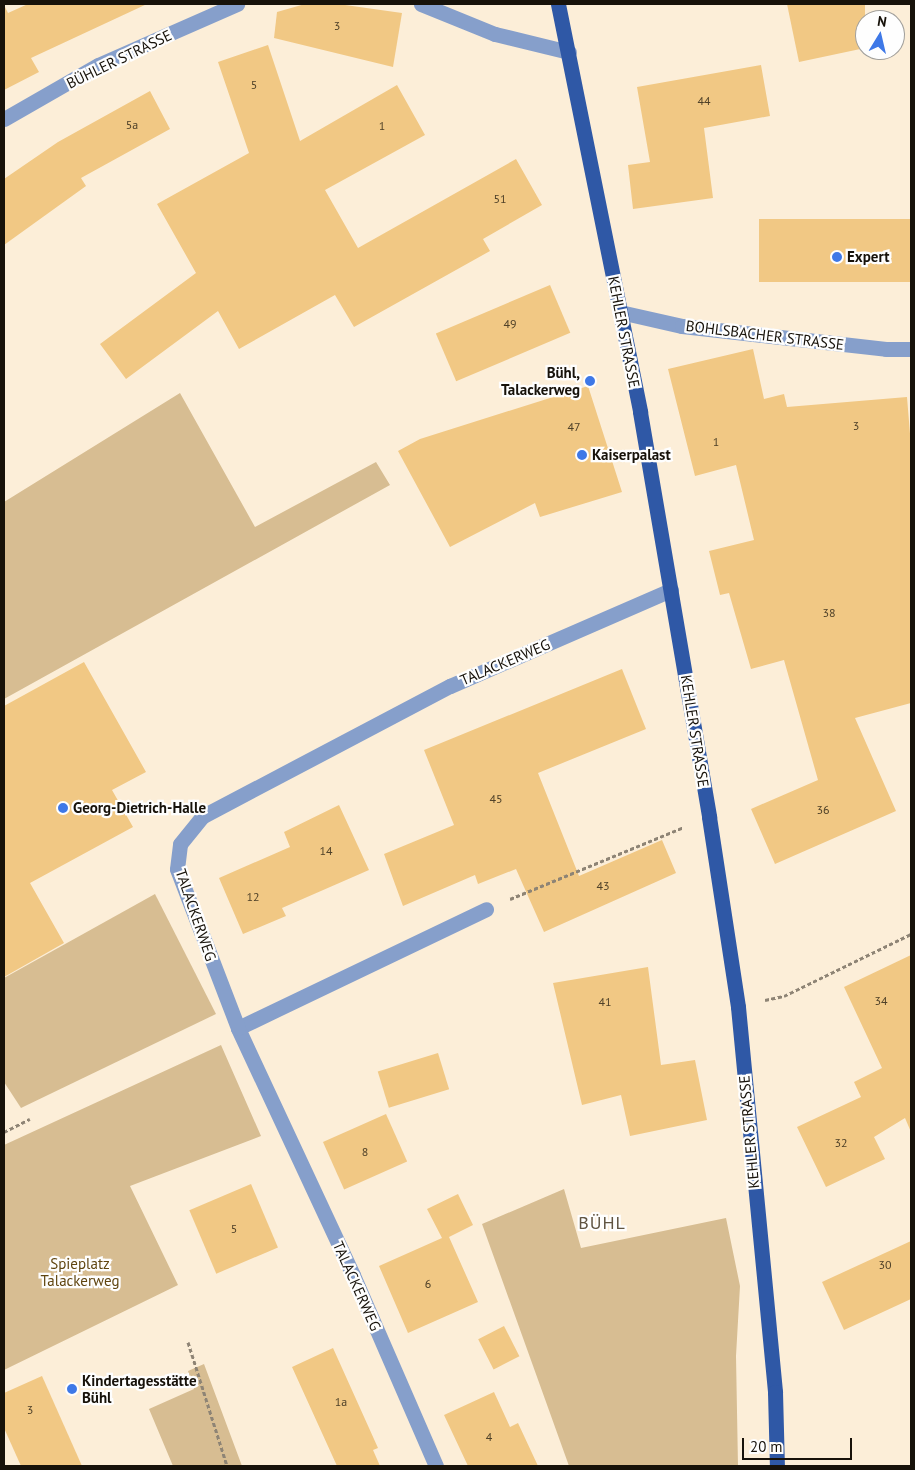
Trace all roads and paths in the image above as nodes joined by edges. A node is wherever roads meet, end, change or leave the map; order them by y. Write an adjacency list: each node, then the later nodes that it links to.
1 (237, 4): 5 (street, BÜHLER STRASSE)
2 (421, 4): 4 (street)
3 (558, 4): 4 (main road, KEHLER STRASSE)
4 (569, 52): 6 (main road, KEHLER STRASSE)
5 (4, 119)
6 (620, 312): 7 (street, BOHLSBACHER STRASSE); 8 (main road, KEHLER STRASSE)
7 (911, 348)
8 (672, 590): 9 (main road, KEHLER STRASSE); 13 (street, TALACKERWEG)
9 (709, 817): 10 (path); 12 (main road, KEHLER STRASSE)
10 (486, 909): 13 (street)
11 (911, 934): 12 (path)
12 (738, 1007): 19 (main road, KEHLER STRASSE)
13 (238, 1028): 18 (street, TALACKERWEG)
14 (30, 1119): 15 (path)
15 (4, 1132)
16 (188, 1342): 17 (path)
17 (227, 1466)
18 (436, 1466)
19 (777, 1466)

